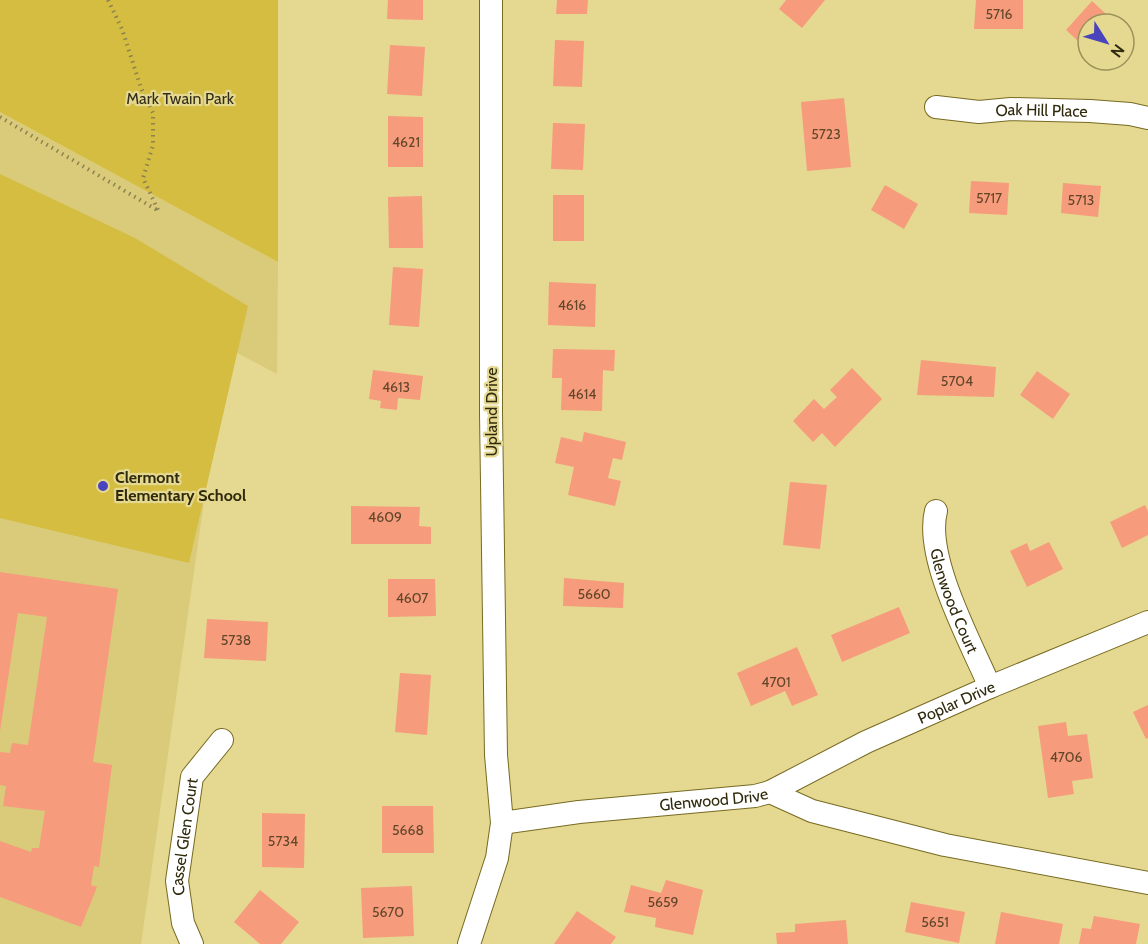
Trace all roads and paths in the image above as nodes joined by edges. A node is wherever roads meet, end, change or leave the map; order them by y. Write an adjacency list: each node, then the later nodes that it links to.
1 (108, 0): 4 (path)
2 (491, 0): 11 (street, Upland Drive)
3 (936, 107): 5 (street, Oak Hill Place)
4 (0, 117)
5 (1148, 118)
6 (936, 511): 8 (street, Glenwood Court)
7 (1148, 622): 8 (street, Poplar Drive)
8 (990, 687): 10 (street, Poplar Drive)
9 (222, 740): 13 (street, Cassel Glen Court)
10 (770, 792): 11 (street, Glenwood Drive); 12 (street, Glenwood Drive)
11 (502, 823): 14 (street)
12 (1148, 883)
13 (192, 944)
14 (469, 944)

